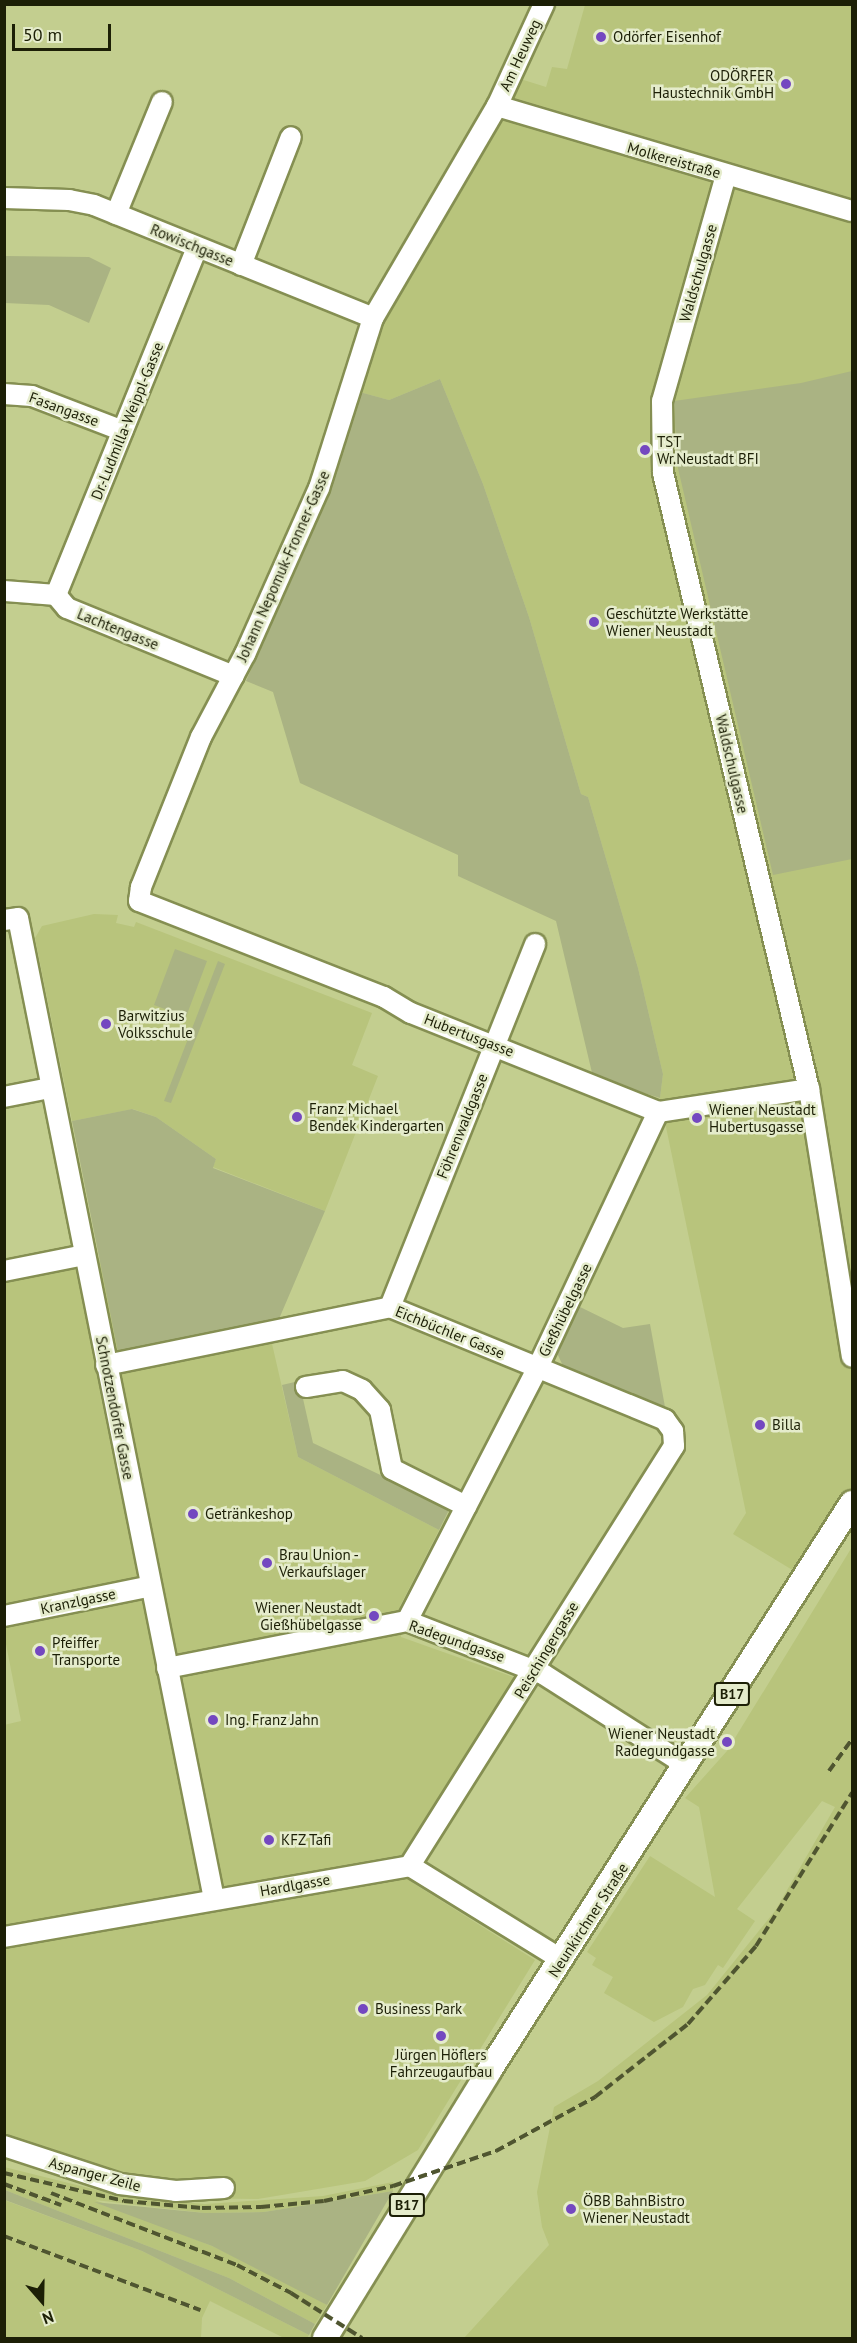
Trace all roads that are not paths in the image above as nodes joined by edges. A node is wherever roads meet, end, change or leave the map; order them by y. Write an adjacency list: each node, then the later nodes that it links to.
1 (544, 4): 3 (street, Am Heuweg)
2 (162, 102): 8 (street)
3 (496, 106): 5 (street, Molkereistraße); 11 (street, Johann Nepomuk-Fronner-Gasse)
4 (291, 137): 10 (street)
5 (726, 175): 7 (street, Molkereistraße); 22 (street, Waldschulgasse)
6 (4, 198): 8 (street, Rowischgasse)
7 (852, 212)
8 (116, 214): 9 (street, Rowischgasse)
9 (197, 247): 10 (street, Rowischgasse); 13 (street, Dr.-Ludmilla-Weippl-Gasse)
10 (241, 265): 11 (street, Rowischgasse)
11 (373, 318): 16 (street, Johann Nepomuk-Fronner-Gasse)
12 (4, 394): 13 (street, Fasangasse)
13 (123, 431): 15 (street, Dr.-Ludmilla-Weippl-Gasse)
14 (4, 591): 15 (street)
15 (56, 594): 16 (street, Lachtengasse)
16 (234, 676): 17 (street, Johann Nepomuk-Fronner-Gasse)
17 (139, 901): 20 (street, Hubertusgasse)
18 (11, 919): 21 (street, Schnotzendorfer Gasse)
19 (535, 944): 20 (street, Föhrenwaldgasse)
20 (495, 1045): 24 (street, Hubertusgasse); 27 (street, Föhrenwaldgasse)
21 (50, 1088): 23 (street); 25 (street, Schnotzendorfer Gasse)
22 (809, 1089): 24 (street); 28 (street, Waldschulgasse)
23 (4, 1098)
24 (658, 1112): 30 (street, Gießhübelgasse)
25 (84, 1255): 26 (street); 29 (street, Schnotzendorfer Gasse)
26 (4, 1271)
27 (390, 1307): 29 (street, Eichbüchler Gasse); 30 (street, Eichbüchler Gasse)
28 (852, 1357)
29 (106, 1365): 35 (street, Schnotzendorfer Gasse)
30 (538, 1367): 32 (street, Eichbüchler Gasse); 34 (street, Gießhübelgasse)
31 (306, 1387): 34 (street)
32 (673, 1431): 39 (street, Peischingergasse)
33 (852, 1503): 40 (main road, Neunkirchner Straße / B17)
34 (466, 1506): 37 (street, Gießhübelgasse)
35 (151, 1586): 36 (street, Kranzlgasse); 38 (street, Schnotzendorfer Gasse)
36 (4, 1616)
37 (407, 1622): 38 (street, Radegundgasse); 39 (street, Radegundgasse)
38 (167, 1668): 42 (street, Schnotzendorfer Gasse)
39 (534, 1670): 40 (street, Radegundgasse); 41 (street, Peischingergasse)
40 (687, 1765): 44 (main road, Neunkirchner Straße / B17)
41 (410, 1866): 42 (street, Hardlgasse); 44 (street)
42 (214, 1899): 43 (street, Hardlgasse)
43 (4, 1936)
44 (562, 1960): 47 (main road, Neunkirchner Straße / B17)
45 (4, 2146): 46 (street, Aspanger Zeile)
46 (224, 2188)
47 (325, 2338)

